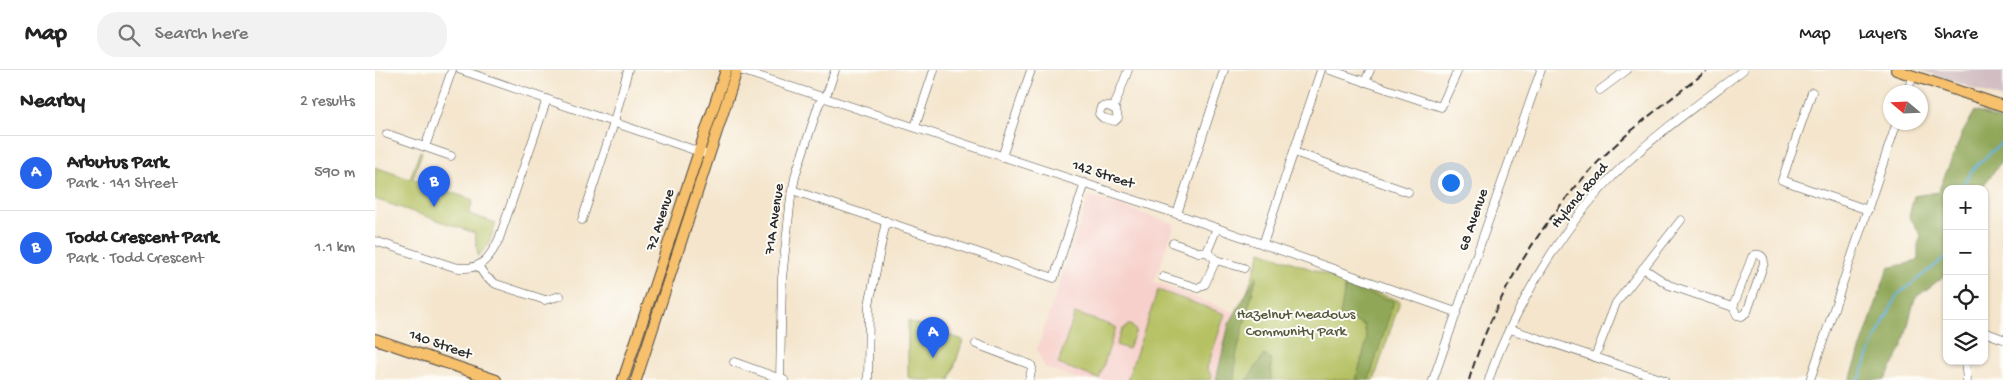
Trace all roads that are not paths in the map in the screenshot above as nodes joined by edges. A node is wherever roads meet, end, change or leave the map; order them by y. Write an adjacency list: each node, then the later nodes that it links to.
1 (452, 70): 32 (street)
2 (461, 70): 25 (street)
3 (628, 70): 28 (street)
4 (726, 70): 34 (main road, 72 Avenue)
5 (738, 70): 24 (street, 142 Street); 34 (main road, 72 Avenue)
6 (835, 70): 24 (street, 71A Avenue)
7 (934, 70): 29 (street)
8 (1031, 70): 36 (street)
9 (1128, 70): 27 (street)
10 (1224, 70): 41 (street)
11 (1321, 70): 33 (street)
12 (1330, 70): 20 (street)
13 (1370, 70): 20 (street)
14 (1458, 70): 20 (street)
15 (1541, 70): 57 (street, 68 Avenue)
16 (1627, 70): 22 (street)
17 (1743, 70): 58 (street, Hyland Road)
18 (1896, 70): 19 (main road)
19 (1913, 76): 21 (street); 26 (main road)
20 (1365, 82)
21 (1910, 85)
22 (1600, 90)
23 (1812, 92): 40 (street)
24 (824, 97): 29 (street, 142 Street); 38 (street, 71A Avenue)
25 (547, 99): 28 (street); 51 (street)
26 (2003, 106)
27 (1114, 107)
28 (614, 122): 34 (street); 42 (street)
29 (915, 127): 36 (street, 142 Street)
30 (1894, 130): 40 (street)
31 (387, 134): 32 (street)
32 (425, 146): 35 (street)
33 (1294, 152): 39 (street); 48 (street)
34 (704, 153): 67 (main road, 72 Avenue); 68 (main road, 72 Avenue)
35 (451, 156)
36 (1002, 157): 37 (street, 142 Street)
37 (1085, 184): 41 (street, 142 Street); 44 (street)
38 (792, 190): 44 (street); 69 (street, 71A Avenue)
39 (1408, 192)
40 (1867, 210): 75 (street)
41 (1177, 214): 45 (street, 142 Street)
42 (582, 220)
43 (1681, 220): 53 (street)
44 (886, 221): 70 (street)
45 (1217, 228): 48 (street, 142 Street); 49 (street)
46 (375, 241): 51 (street)
47 (1173, 244): 49 (street)
48 (1263, 244): 57 (street, 142 Street)
49 (1207, 252): 50 (street)
50 (1216, 260): 52 (street); 54 (street)
51 (478, 266): 55 (street)
52 (1244, 268)
53 (1643, 268): 56 (street); 63 (street)
54 (1163, 277)
55 (560, 296)
56 (1733, 307): 56 (street)
57 (1456, 312): 72 (street, 68 Avenue)
58 (1510, 329): 63 (street); 73 (street, Hyland Road)
59 (1988, 333): 61 (street)
60 (375, 339): 66 (main road, 140 Street)
61 (2003, 339)
62 (976, 344): 71 (street)
63 (1595, 357): 74 (street)
64 (734, 362): 69 (street)
65 (1965, 365): 76 (street)
66 (496, 380)
67 (623, 380)
68 (635, 380)
69 (782, 380)
70 (868, 380)
71 (1029, 380)
72 (1433, 380)
73 (1489, 380)
74 (1663, 380)
75 (1810, 380)
76 (1967, 380)

